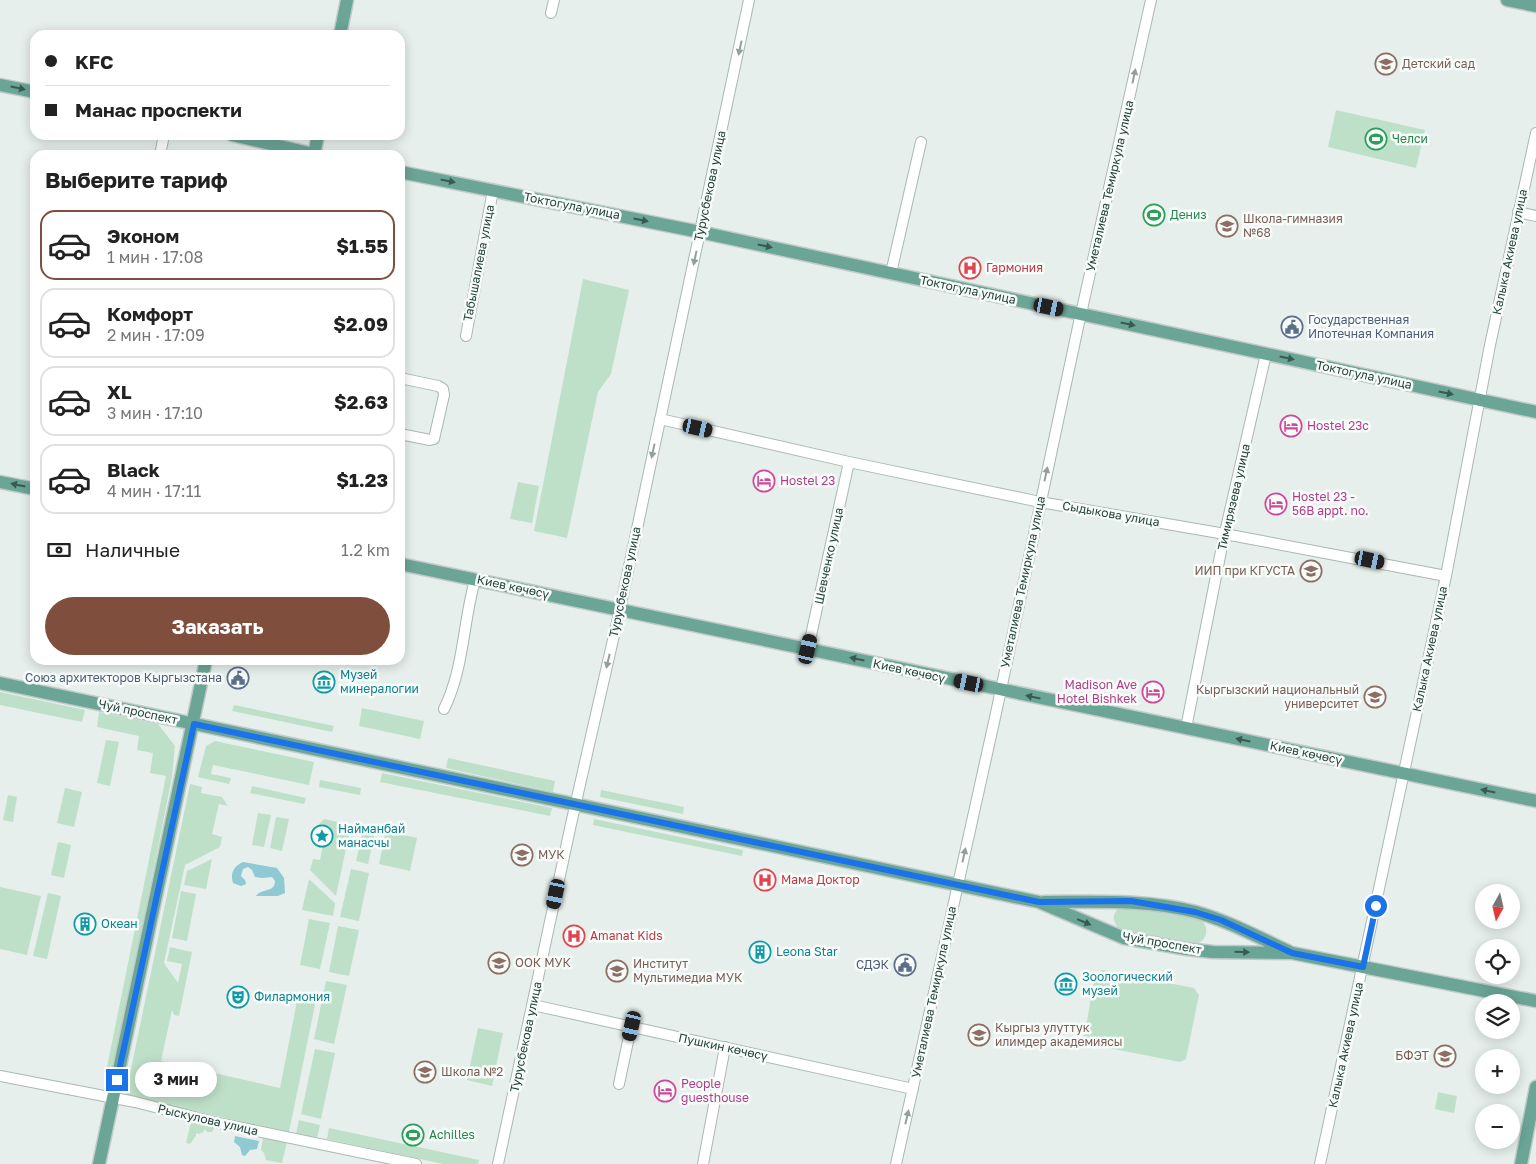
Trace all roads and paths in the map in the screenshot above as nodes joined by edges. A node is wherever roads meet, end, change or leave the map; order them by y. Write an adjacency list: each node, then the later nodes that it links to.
1 (347, 0): 8 (main road)
2 (554, 0): 7 (street)
3 (749, 0): 21 (street, Турусбекова улица, one-way to 21)
4 (1150, 0): 23 (street, Уметалиева Темиркула улица, one-way to 4)
5 (1506, 0): 6 (main road)
6 (1536, 6)
7 (551, 13)
8 (341, 30)
9 (0, 84): 10 (main road, one-way to 10)
10 (30, 91)
11 (1536, 133): 19 (street, Калыка Акиева улица)
12 (163, 140): 15 (street)
13 (253, 140): 16 (main road)
14 (921, 142): 22 (street)
15 (161, 150)
16 (294, 150)
17 (405, 173): 18 (main road, Токтогула улица, one-way to 18)
18 (493, 190): 21 (main road, Токтогула улица, one-way to 21); 24 (street, Табышалиева улица)
19 (1518, 212): 20 (street); 27 (street, Калыка Акиева улица)
20 (1536, 216)
21 (700, 232): 22 (main road, Токтогула улица, one-way to 22); 29 (street, Турусбекова улица, one-way to 29)
22 (891, 273): 23 (main road, Токтогула улица)
23 (1080, 314): 25 (main road, Токтогула улица, one-way to 25); 34 (street, Уметалиева Темиркула улица, one-way to 23)
24 (466, 336)
25 (1266, 354): 27 (main road, Токтогула улица, one-way to 27); 35 (street, Тимирязева улица)
26 (405, 379): 30 (street)
27 (1480, 400): 28 (main road, Токтогула улица); 37 (street, Калыка Акиева улица)
28 (1536, 412)
29 (660, 419): 31 (street, Сыдыкова улица); 39 (street, Турусбекова улица, one-way to 39)
30 (405, 435)
31 (849, 462): 34 (street, Сыдыкова улица); 40 (street, Шевченко улица)
32 (0, 482): 33 (main road, one-way to 32)
33 (30, 488)
34 (1040, 502): 35 (street, Сыдыкова улица); 43 (street, Уметалиева Темиркула улица)
35 (1225, 534): 37 (street, Сыдыкова улица); 46 (street, Тимирязева улица)
36 (405, 565): 38 (main road, Киев көчөсү)
37 (1446, 576): 47 (street, Калыка Акиева улица)
38 (475, 580): 39 (main road, Киев көчөсү); 44 (street)
39 (620, 610): 40 (main road, Киев көчөсү); 49 (street, Турусбекова улица, one-way to 49)
40 (808, 649): 43 (main road, Киев көчөсү, one-way to 40)
41 (205, 665): 45 (main road)
42 (0, 684): 45 (main road, Чуй проспект)
43 (1000, 690): 46 (main road, Киев көчөсү, one-way to 43); 50 (street, Уметалиева Темиркула улица, one-way to 43)
44 (444, 709)
45 (194, 724): 49 (main road, Чуй проспект); 62 (main road)
46 (1186, 728): 47 (main road, Киев көчөсү, one-way to 46)
47 (1404, 774): 48 (main road, Киев көчөсү, one-way to 47); 53 (street, Калыка Акиева улица)
48 (1536, 801)
49 (575, 804): 50 (main road, Чуй проспект); 55 (street, Турусбекова улица)
50 (958, 885): 51 (main road, Чуй проспект); 61 (street, Уметалиева Темиркула улица)
51 (1039, 902): 52 (main road, Чуй проспект, one-way to 52); 52 (main road, Чуй проспект)
52 (1292, 953): 53 (main road, Чуй проспект)
53 (1363, 967): 54 (main road, Чуй проспект); 68 (street, Калыка Акиева улица)
54 (1536, 1001)
55 (533, 1005): 56 (street, Пушкин көчөсү); 65 (street, Турусбекова улица)
56 (632, 1026): 57 (street, Пушкин көчөсү); 59 (street)
57 (725, 1047): 61 (street, Пушкин көчөсү); 66 (street)
58 (0, 1076): 62 (street, Рыскулова улица)
59 (619, 1084)
60 (1536, 1086): 69 (main road)
61 (913, 1088): 67 (street, Уметалиева Темиркула улица, one-way to 61)
62 (113, 1099): 63 (main road); 64 (street, Рыскулова улица)
63 (100, 1164)
64 (416, 1164)
65 (498, 1164)
66 (702, 1164)
67 (896, 1164)
68 (1320, 1164)
69 (1521, 1164)

